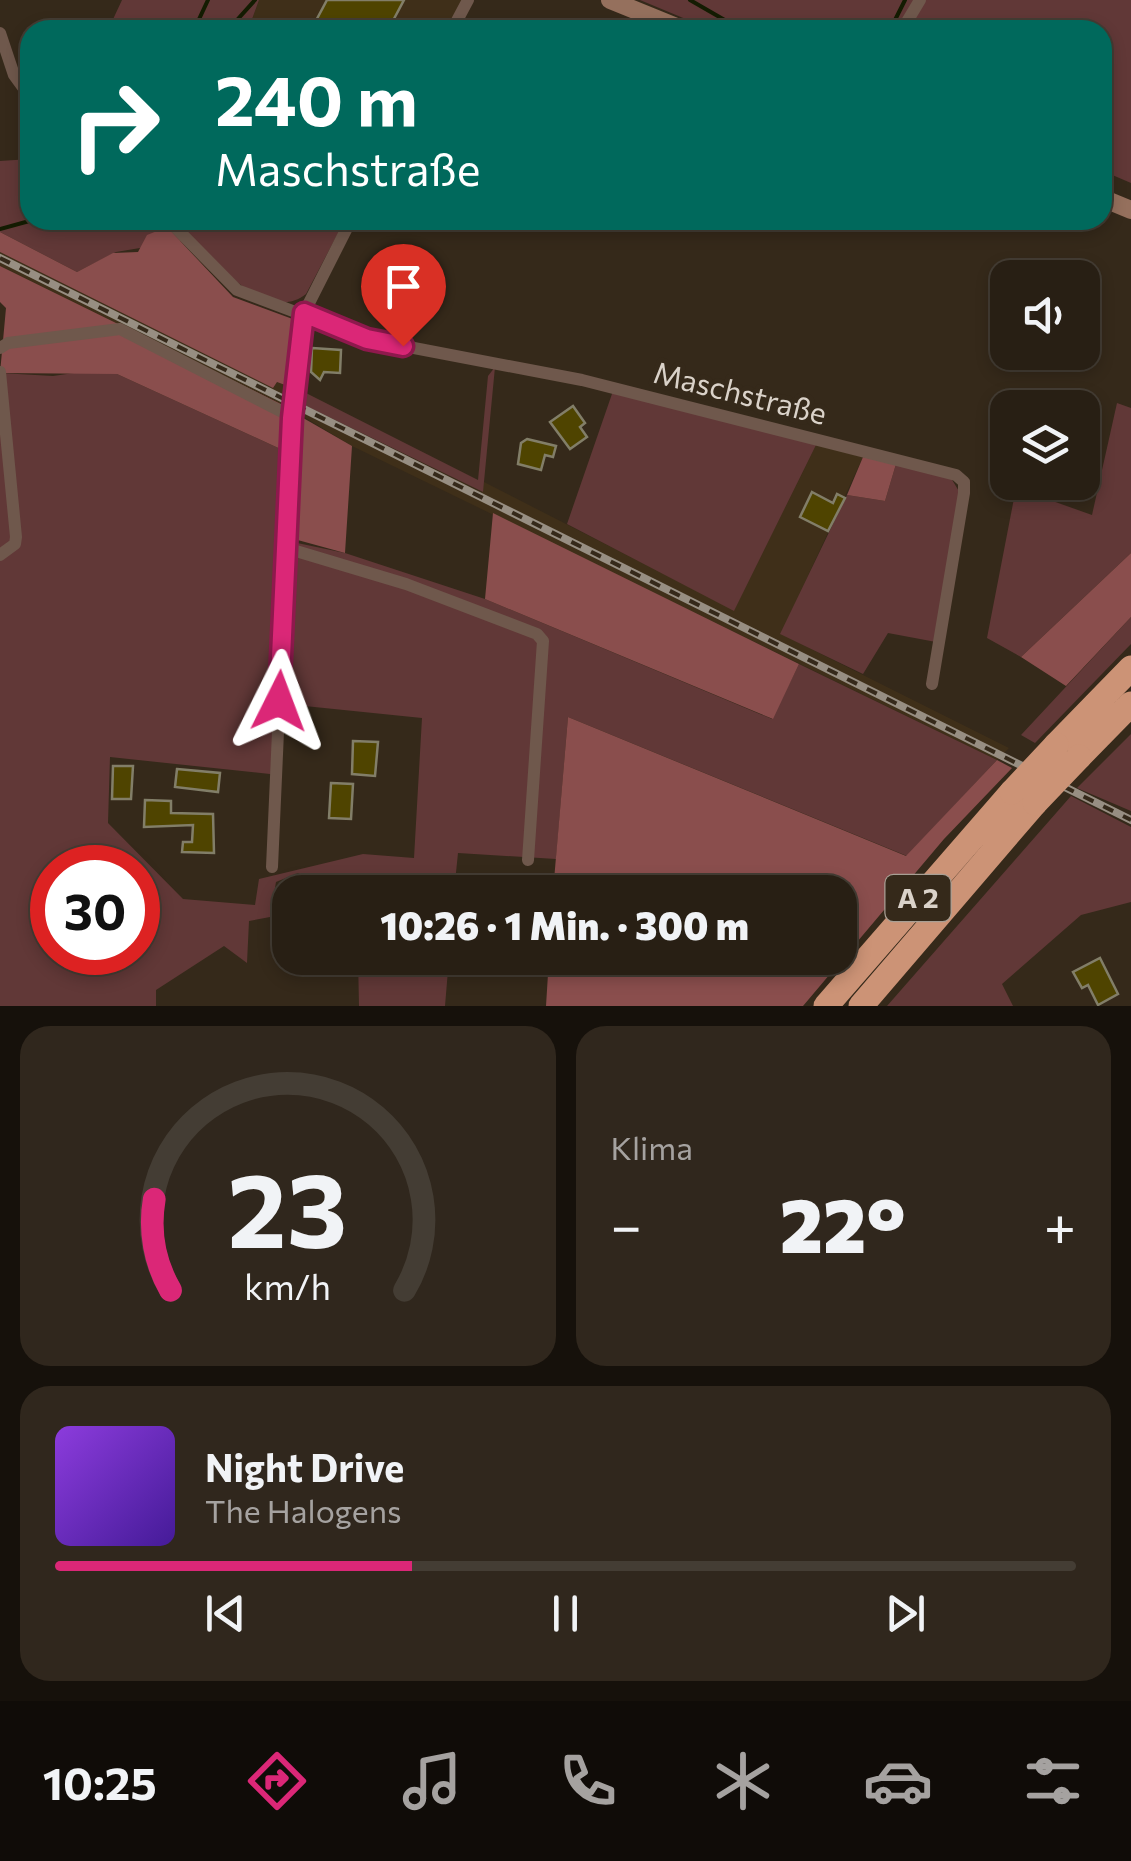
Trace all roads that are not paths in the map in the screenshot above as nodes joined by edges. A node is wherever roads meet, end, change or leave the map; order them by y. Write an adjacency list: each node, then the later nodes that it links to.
1 (610, 0): 2 (main road)
2 (659, 20)
3 (0, 33): 4 (street)
4 (20, 83)
5 (178, 230): 7 (street, Maschstraße)
6 (345, 230): 7 (street)
7 (304, 313): 10 (street); 14 (street, Maschstraße)
8 (0, 348): 10 (street)
9 (0, 372): 12 (street)
10 (292, 418): 11 (street)
11 (286, 548): 18 (street); 19 (street)
12 (0, 556)
13 (1131, 668): 16 (highway, A 2)
14 (932, 684)
15 (1131, 704): 16 (highway, A 2)
16 (1067, 751): 17 (highway, A 2, bridge)
17 (1024, 797): 20 (highway, A 2); 21 (highway, A 2)
18 (528, 860)
19 (272, 866)
20 (826, 1006)
21 (861, 1006)

